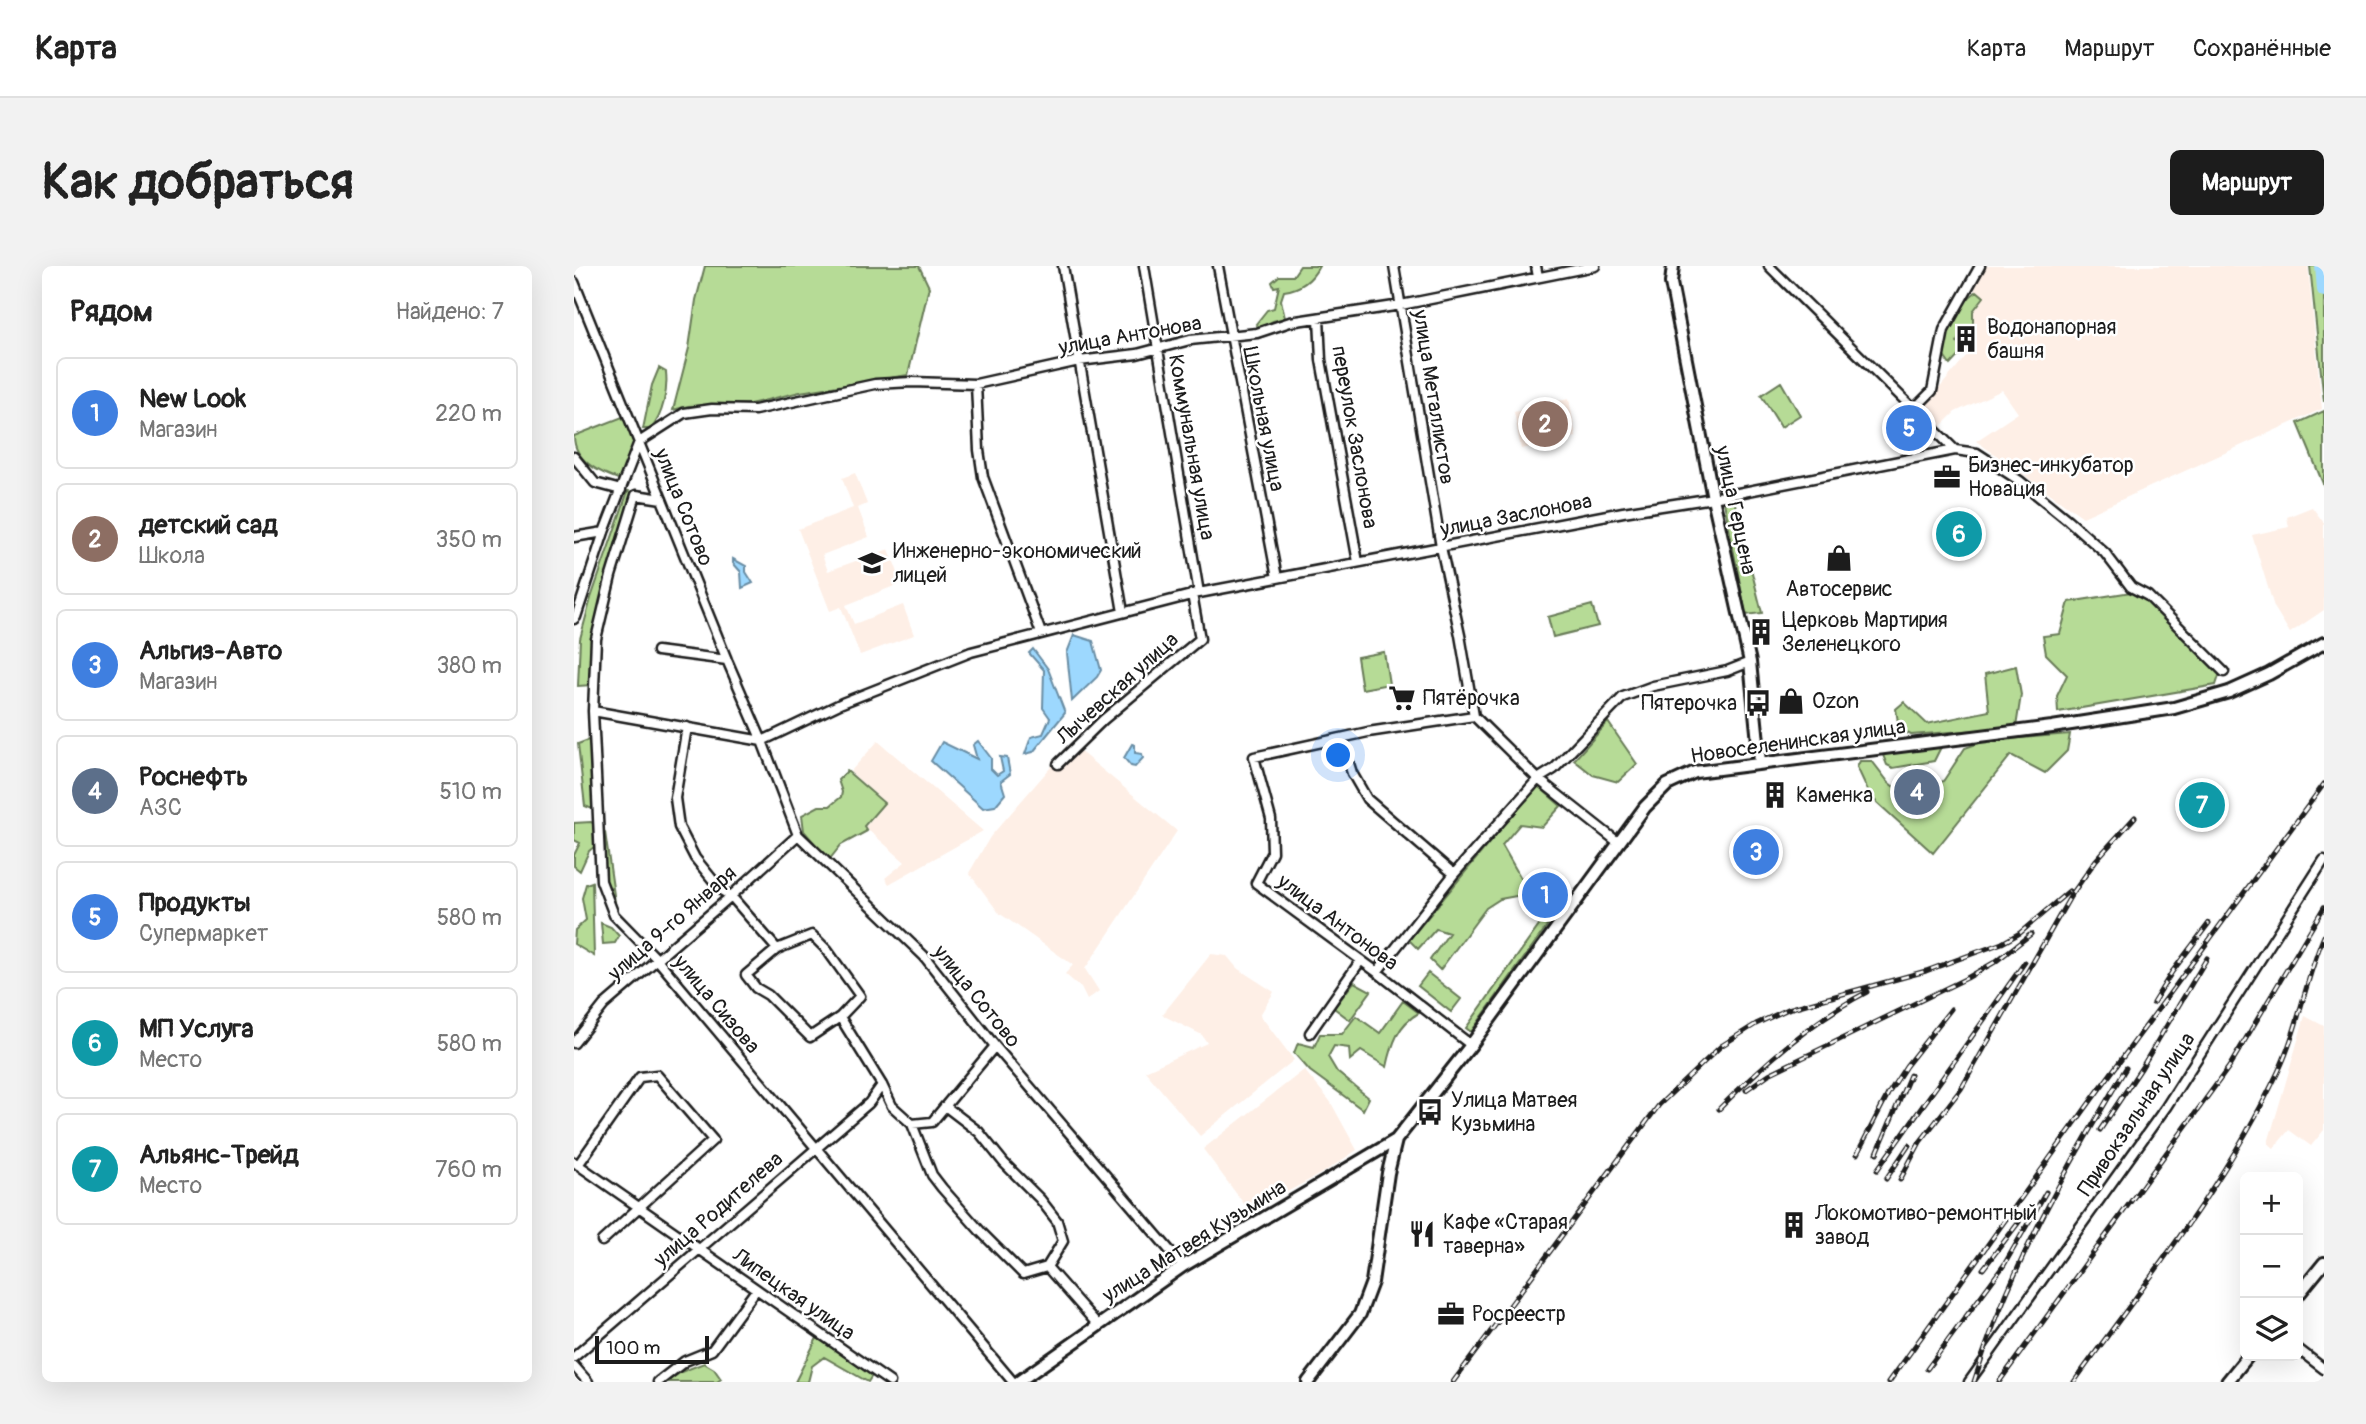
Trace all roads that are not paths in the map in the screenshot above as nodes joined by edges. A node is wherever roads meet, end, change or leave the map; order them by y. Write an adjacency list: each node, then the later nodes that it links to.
1 (1063, 266): 16 (street)
2 (1144, 266): 15 (street, Коммунальная улица)
3 (1218, 266): 14 (street, Школьная улица)
4 (1394, 266): 12 (street, улица Металлистов)
5 (1536, 266): 10 (street)
6 (1595, 266): 10 (street, улица Антонова)
7 (1674, 266): 23 (main road, улица Герцена)
8 (1769, 266): 18 (street)
9 (1980, 266): 18 (street)
10 (1538, 277): 12 (street, улица Антонова)
11 (574, 282): 19 (street, улица Сотово)
12 (1401, 305): 13 (street, улица Антонова); 27 (street, улица Металлистов)
13 (1319, 318): 14 (street, улица Антонова); 28 (street, переулок Заслонова)
14 (1230, 336): 15 (street, улица Антонова); 29 (street, Школьная улица)
15 (1158, 348): 16 (street, улица Антонова); 30 (street, Коммунальная улица)
16 (1079, 360): 17 (street, улица Антонова); 31 (street)
17 (976, 384): 19 (street, улица Антонова); 33 (street)
18 (1913, 410): 20 (street)
19 (639, 442): 22 (street); 24 (street, улица Сотово)
20 (1955, 450): 23 (street, улица Заслонова); 39 (street, улица Заслонова)
21 (574, 457): 22 (street)
22 (621, 489): 25 (street)
23 (1713, 498): 27 (street, улица Заслонова); 38 (main road, улица Герцена)
24 (662, 499): 37 (street, улица Сотово); 40 (street, улица Сизова)
25 (604, 532): 26 (street); 32 (street)
26 (574, 537)
27 (1441, 547): 28 (street, улица Заслонова); 41 (street, улица Металлистов)
28 (1358, 562): 29 (street, улица Заслонова)
29 (1277, 578): 30 (street, улица Заслонова)
30 (1195, 594): 31 (street, улица Заслонова); 34 (street, Коммунальная улица)
31 (1123, 612): 33 (street, улица Заслонова)
32 (574, 619)
33 (1041, 634): 44 (street, улица Заслонова)
34 (1200, 639): 46 (street, Лычевская улица)
35 (2324, 643): 45 (main road, Новоселенинская улица)
36 (657, 651): 37 (street)
37 (727, 660): 44 (street, улица Сотово)
38 (1750, 662): 45 (main road, улица Герцена); 47 (street)
39 (2224, 672)
40 (593, 711): 42 (street); 54 (street, улица Сизова)
41 (1474, 716): 43 (street); 47 (street)
42 (687, 727): 44 (street); 52 (street)
43 (1341, 738): 51 (street); 55 (street, улица Антонова)
44 (762, 741): 48 (street, улица Сотово)
45 (1759, 762): 49 (main road, Новоселенинская улица)
46 (1058, 764)
47 (1538, 779): 49 (street); 51 (street)
48 (798, 835): 52 (street, улица 9-го Января); 61 (street, улица Сотово)
49 (1619, 843): 60 (main road, Новоселенинская улица)
50 (2324, 860): 87 (street, Привокзальная улица)
51 (1454, 874): 56 (street)
52 (731, 896): 53 (street); 54 (street, улица 9-го Января)
53 (777, 949): 57 (street); 57 (street)
54 (656, 958): 59 (street, улица 9-го Января); 66 (street, улица Сизова)
55 (1361, 960): 56 (street, улица Антонова); 58 (street)
56 (1377, 972): 60 (street, улица Антонова)
57 (840, 1017): 62 (street)
58 (1310, 1033)
59 (574, 1042)
60 (1471, 1045): 65 (main road, Новоселенинская улица)
61 (995, 1046): 63 (street); 72 (street, улица Сотово)
62 (882, 1084): 64 (street); 66 (street, улица Родителева)
63 (945, 1106): 64 (street); 73 (street)
64 (912, 1124): 73 (street)
65 (1396, 1140): 72 (main road, улица Матвея Кузьмина); 86 (main road)
66 (816, 1149): 70 (street, улица Родителева); 85 (street, улица Сизова)
67 (576, 1163): 68 (street, Липецкая улица); 68 (street)
68 (637, 1207): 69 (street); 70 (street, Липецкая улица)
69 (603, 1241)
70 (699, 1249): 75 (street, Липецкая улица); 78 (street, улица Родителева)
71 (2324, 1263): 74 (main road)
72 (1183, 1266): 76 (main road, улица Матвея Кузьмина)
73 (1047, 1267): 76 (street)
74 (2303, 1289)
75 (756, 1290): 83 (street); 84 (street, Липецкая улица)
76 (1098, 1325): 85 (main road, улица Матвея Кузьмина)
77 (2303, 1353): 81 (street)
78 (574, 1357)
79 (2244, 1361): 88 (main road)
80 (574, 1366): 82 (street)
81 (2324, 1369)
82 (588, 1382)
83 (658, 1382)
84 (890, 1382)
85 (1017, 1382)
86 (1308, 1382)
87 (1969, 1382)
88 (2227, 1382)

